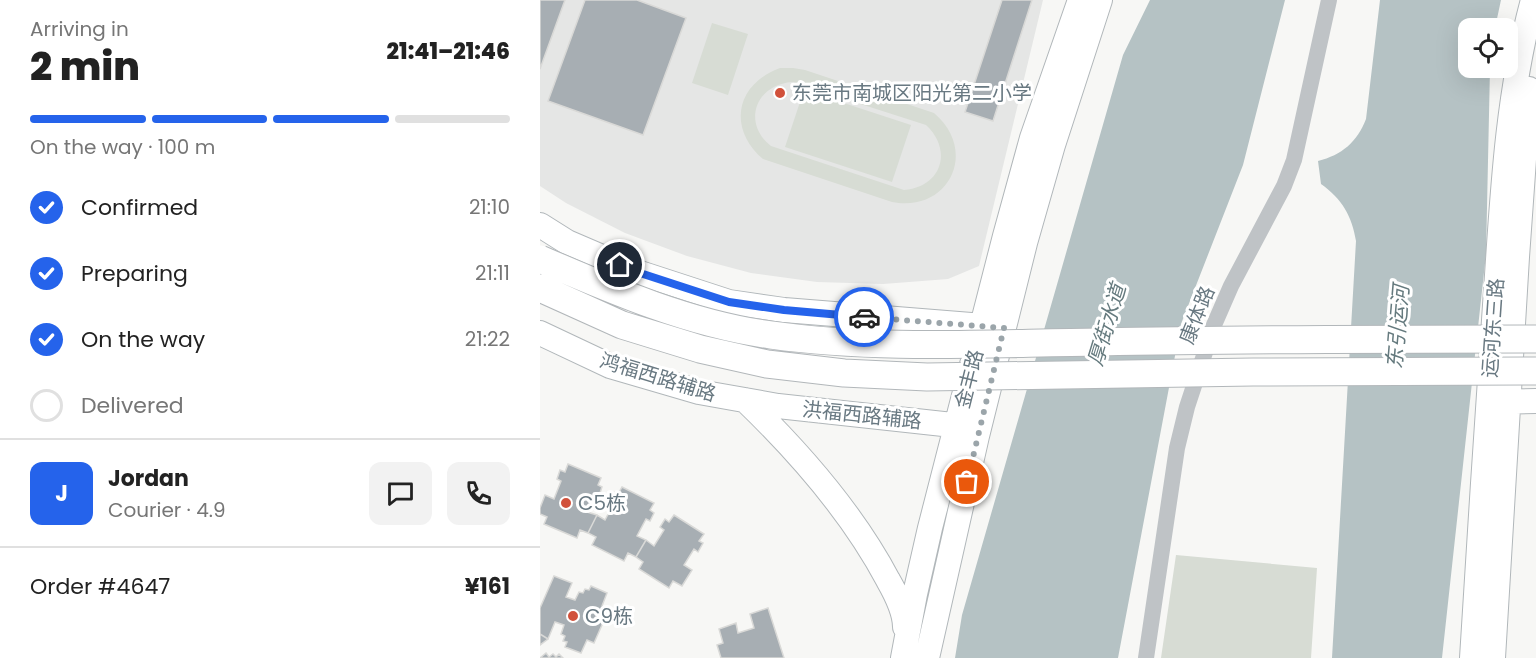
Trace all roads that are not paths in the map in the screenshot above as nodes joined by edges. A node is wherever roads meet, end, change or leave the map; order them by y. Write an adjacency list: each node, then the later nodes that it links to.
1 (1080, 0): 11 (street, 金丰路)
2 (1100, 0): 11 (street, 金丰路)
3 (1329, 0): 21 (street, 康体路)
4 (1533, 0): 10 (street, 运河东三路)
5 (1536, 57): 6 (street, 运河东三路)
6 (1529, 193): 10 (street, 运河东三路)
7 (540, 225): 11 (street)
8 (540, 259): 13 (main road, bridge)
9 (540, 288): 14 (main road, bridge)
10 (1515, 295): 17 (street, 运河东三路)
11 (993, 327): 18 (street, 金丰路)
12 (540, 333): 15 (street, 鸿福西路辅路)
13 (1536, 339)
14 (1536, 371)
15 (745, 400): 18 (street, 洪福西路辅路); 19 (street)
16 (1536, 401): 17 (street)
17 (1499, 402): 22 (street, 运河东三路); 23 (street, 运河东三路)
18 (968, 427): 19 (street, 金丰路); 20 (street, 金丰路)
19 (904, 654)
20 (927, 658)
21 (1146, 658)
22 (1472, 658)
23 (1493, 658)

